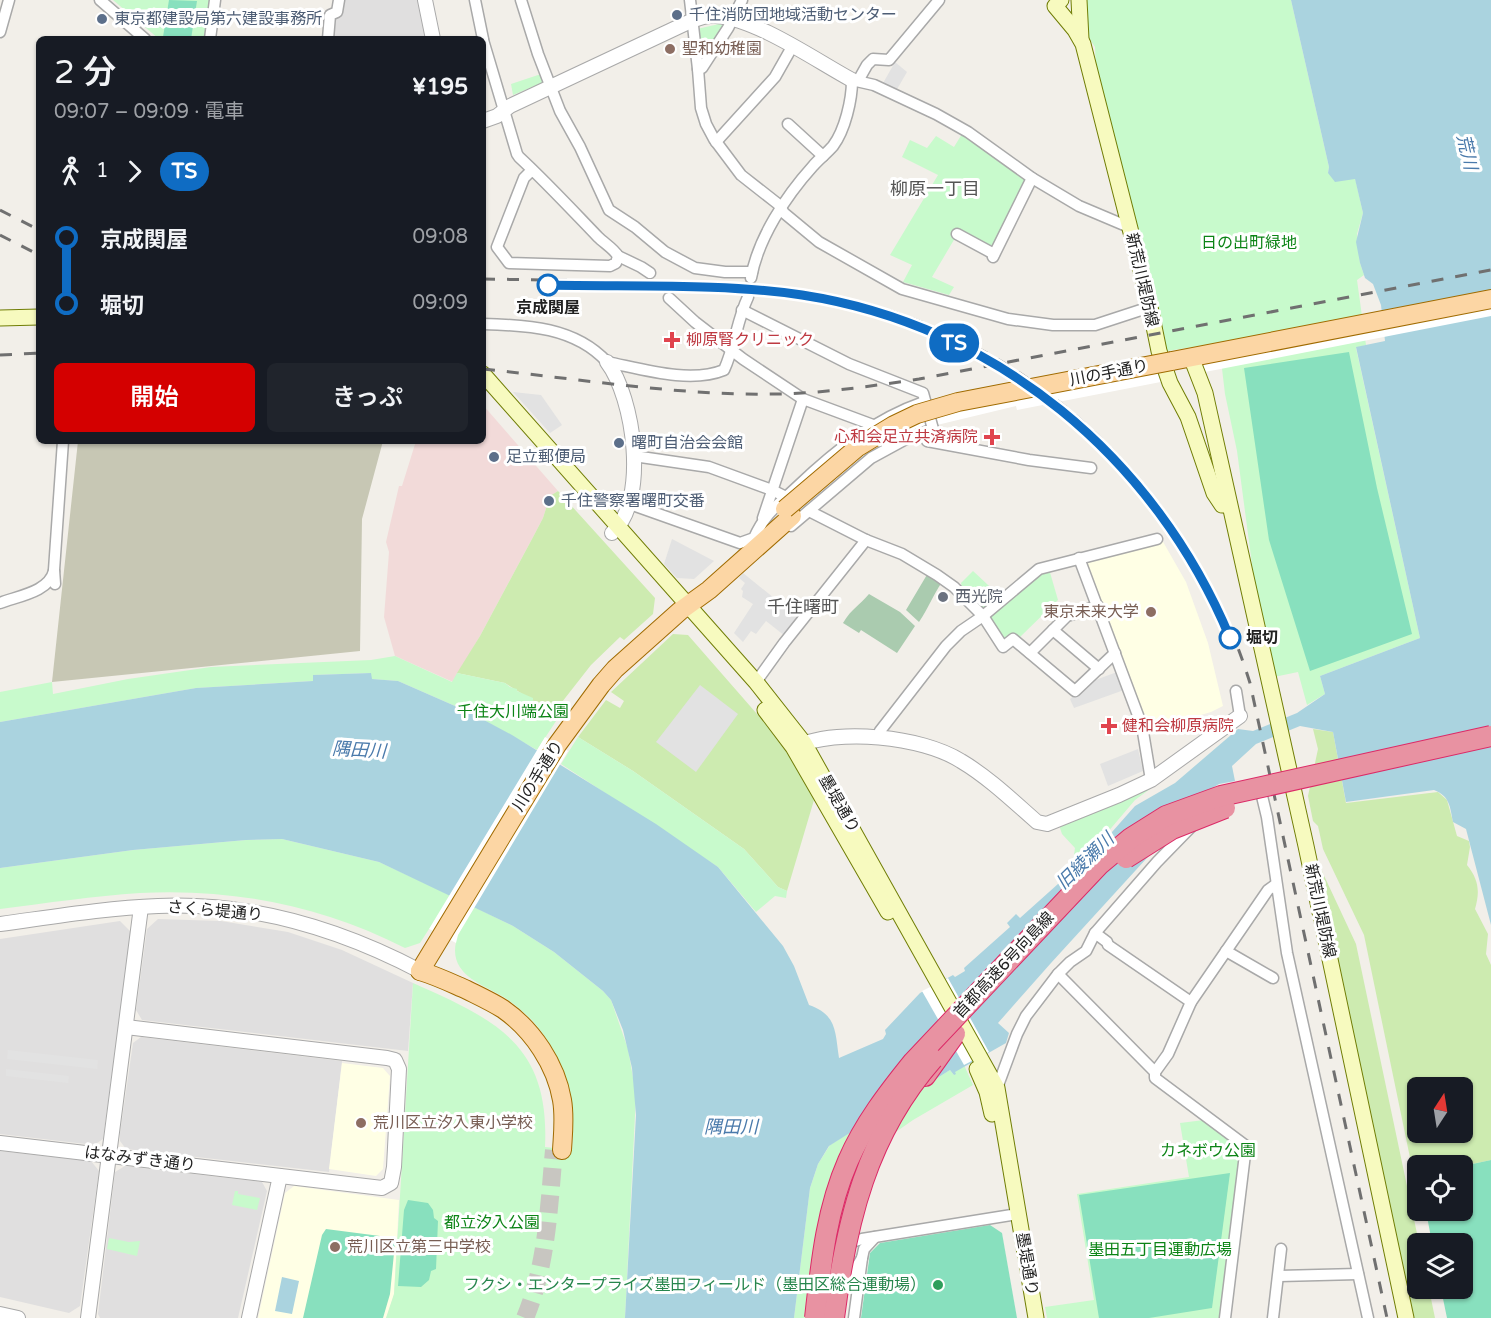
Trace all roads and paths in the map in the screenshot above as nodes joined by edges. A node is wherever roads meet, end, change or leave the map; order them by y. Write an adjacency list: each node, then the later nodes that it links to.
1 (9, 0): 13 (street)
2 (100, 0): 17 (street)
3 (215, 0): 18 (street)
4 (339, 0): 19 (street)
5 (425, 0): 20 (street)
6 (475, 0): 21 (street)
7 (522, 0): 27 (street)
8 (690, 0): 15 (street)
9 (742, 0): 14 (street)
10 (939, 0): 26 (street)
11 (1079, 0): 22 (main road, 新荒川堤防線)
12 (1054, 2): 22 (main road, 新荒川堤防線)
13 (2, 17): 16 (street)
14 (732, 19): 15 (street); 23 (street); 25 (street)
15 (693, 20): 25 (street); 27 (street)
16 (0, 31)
17 (142, 36)
18 (210, 36)
19 (328, 36)
20 (432, 36)
21 (482, 36)
22 (1081, 40): 36 (main road, 新荒川堤防線)
23 (792, 47): 26 (street); 31 (street)
24 (486, 49): 28 (street)
25 (698, 69): 31 (street)
26 (855, 80): 32 (street); 34 (street)
27 (551, 87): 28 (street); 35 (street)
28 (504, 111): 29 (street); 33 (street)
29 (486, 120)
30 (788, 124): 32 (street)
31 (716, 142): 35 (street)
32 (823, 156): 35 (street)
33 (532, 170): 38 (street); 38 (street)
34 (1032, 178): 36 (street); 37 (street)
35 (780, 208): 43 (street)
36 (1129, 223): 43 (main road, 新荒川堤防線)
37 (957, 234)
38 (618, 256): 39 (street)
39 (650, 273)
40 (748, 297): 45 (street)
41 (669, 298): 51 (street)
42 (1491, 299): 52 (main road, 川の手通り)
43 (1150, 307): 67 (main road, 新荒川堤防線)
44 (1491, 309): 52 (main road, 川の手通り)
45 (742, 310): 51 (street); 57 (street)
46 (36, 317): 47 (main road)
47 (0, 318)
48 (486, 324): 53 (street)
49 (36, 327): 50 (main road)
50 (0, 328)
51 (733, 351): 53 (street); 56 (street)
52 (1197, 361): 67 (main road, 新荒川堤防線); 68 (main road, 川の手通り, bridge)
53 (607, 362): 62 (street)
54 (486, 378): 70 (main road, 墨堤通り)
55 (486, 391): 70 (main road, 墨堤通り)
56 (803, 399): 58 (street); 65 (street)
57 (926, 402): 58 (street); 59 (street)
58 (873, 425): 68 (street)
59 (933, 429): 64 (street); 68 (street)
60 (57, 444): 63 (street)
61 (63, 444): 63 (street)
62 (634, 456): 65 (street); 66 (street)
63 (61, 460): 75 (street)
64 (1091, 468)
65 (772, 490): 68 (street); 69 (street)
66 (630, 504): 70 (street); 73 (street)
67 (1229, 505): 132 (main road, 新荒川堤防線)
68 (793, 508): 69 (street); 72 (street); 73 (main road, 川の手通り)
69 (761, 521): 73 (street)
70 (615, 530): 79 (main road, 墨堤通り)
71 (1157, 539): 74 (street)
72 (866, 540): 80 (street); 85 (street)
73 (757, 542): 79 (main road, 川の手通り)
74 (1079, 558): 78 (street); 80 (street)
75 (54, 570): 76 (street); 77 (street)
76 (55, 584)
77 (0, 603)
78 (1098, 606): 81 (street); 83 (street)
79 (683, 608): 85 (main road, 墨堤通り); 90 (main road, 墨堤通り); 98 (main road, 川の手通り)
80 (983, 616): 82 (street); 89 (street)
81 (1053, 630): 82 (street); 84 (street)
82 (1030, 653): 84 (street)
83 (1115, 653): 84 (street); 92 (street)
84 (1099, 669)
85 (756, 682): 90 (main road, 墨堤通り)
86 (1236, 691): 87 (street)
87 (1240, 716): 92 (street)
88 (1491, 736): 105 (highway, 首都高速6号向島線, bridge)
89 (877, 738): 90 (street); 92 (street)
90 (799, 745): 104 (main road, 墨堤通り)
91 (1491, 747): 103 (highway, 首都高速6号向島線, bridge)
92 (1151, 780)
93 (1275, 885): 96 (street); 97 (street); 116 (street)
94 (141, 907): 95 (street, さくら堤通り); 98 (street, さくら堤通り); 102 (street)
95 (0, 924)
96 (1095, 933): 99 (street); 101 (street)
97 (1226, 951): 100 (street); 101 (street)
98 (420, 971): 109 (main road)
99 (1058, 974): 106 (street); 107 (street)
100 (1273, 978)
101 (1191, 1002): 106 (street)
102 (126, 1027): 110 (street); 111 (street, はなみずき通り)
103 (955, 1034): 124 (highway, 首都高速6号向島線, bridge); 125 (highway, bridge)
104 (977, 1059): 107 (main road, 墨堤通り); 112 (main road, 墨堤通り)
105 (913, 1062): 122 (highway, 首都高速6号向島線, bridge); 123 (highway, bridge)
106 (1155, 1072): 129 (street)
107 (997, 1088): 112 (main road, 墨堤通り)
108 (0, 1143): 110 (street, はなみずき通り)
109 (558, 1150)
110 (108, 1155): 111 (street, はなみずき通り); 120 (street)
111 (280, 1176): 121 (street)
112 (1014, 1215): 113 (street); 127 (main road, 墨堤通り); 128 (main road, 墨堤通り)
113 (875, 1237): 115 (street); 115 (street)
114 (1281, 1249): 117 (street)
115 (862, 1257): 126 (street)
116 (1358, 1274): 117 (street); 131 (street)
117 (1279, 1276): 130 (street)
118 (0, 1314): 119 (street)
119 (18, 1318)
120 (88, 1318)
121 (249, 1318)
122 (815, 1318)
123 (825, 1318)
124 (834, 1318)
125 (846, 1318)
126 (854, 1318)
127 (1026, 1318)
128 (1036, 1318)
129 (1225, 1318)
130 (1273, 1318)
131 (1368, 1318)
132 (1406, 1318)

